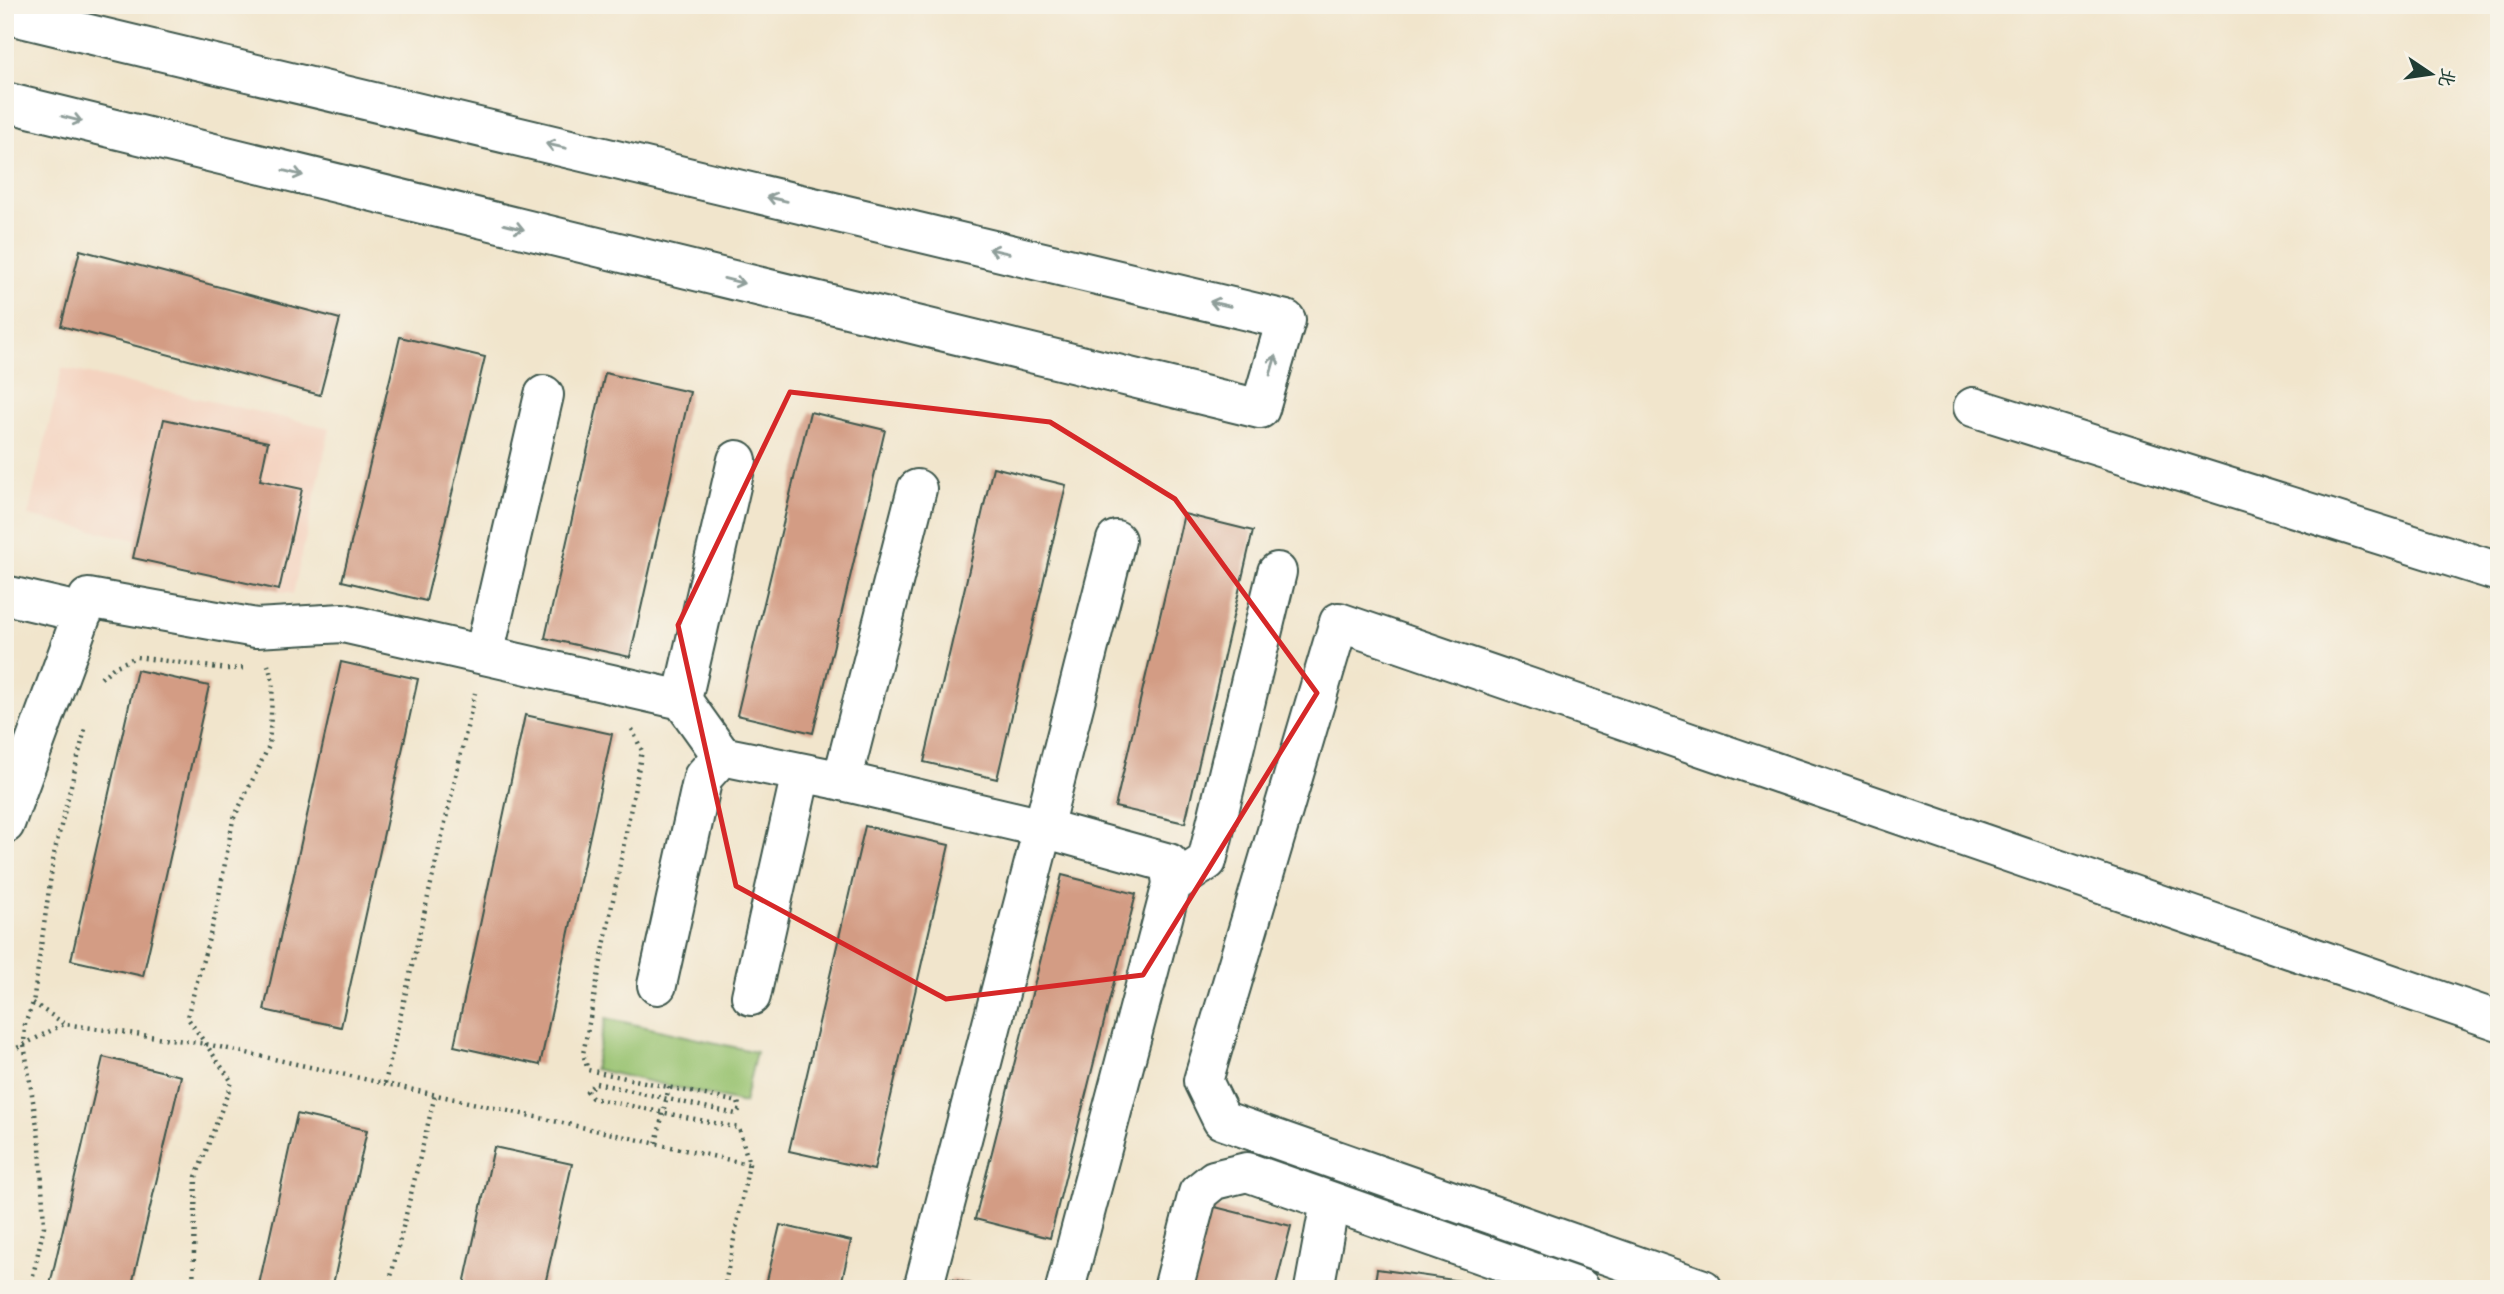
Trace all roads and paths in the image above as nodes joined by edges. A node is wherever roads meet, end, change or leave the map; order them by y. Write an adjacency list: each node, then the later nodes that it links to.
1 (5, 15): 2 (street, one-way to 1)
2 (5, 102)
3 (544, 395): 13 (street)
4 (1973, 407): 9 (street)
5 (737, 460): 17 (street)
6 (917, 489): 22 (street)
7 (1116, 540): 24 (street)
8 (1277, 572): 25 (street)
9 (2499, 572)
10 (5, 595): 11 (street)
11 (83, 613): 12 (street); 23 (street)
12 (256, 628): 13 (street); 15 (path)
13 (484, 654): 17 (street); 34 (path)
14 (278, 664): 15 (path)
15 (268, 667): 16 (path); 32 (path)
16 (95, 683)
17 (682, 700): 20 (street)
18 (627, 719): 35 (path)
19 (86, 723): 28 (path)
20 (722, 756): 21 (street); 26 (street)
21 (801, 773): 22 (street); 27 (street)
22 (842, 781): 24 (street)
23 (5, 824)
24 (1043, 828): 25 (street); 47 (street)
25 (1172, 884): 48 (street)
26 (657, 985)
27 (751, 996)
28 (33, 1003): 30 (path); 31 (path)
29 (2499, 1021): 52 (street)
30 (66, 1025): 31 (path); 32 (path)
31 (24, 1044): 33 (path); 43 (path)
32 (206, 1044): 34 (path); 44 (path)
33 (5, 1054)
34 (385, 1083): 36 (path)
35 (669, 1087): 37 (path); 37 (path)
36 (435, 1094): 39 (path); 45 (path)
37 (666, 1099): 38 (path); 38 (path)
38 (663, 1113): 39 (path); 40 (path)
39 (656, 1143): 40 (path)
40 (749, 1164): 46 (path)
41 (1330, 1202): 42 (street); 49 (street); 50 (street)
42 (1519, 1278): 51 (street)
43 (30, 1289)
44 (193, 1289)
45 (388, 1289)
46 (724, 1289)
47 (923, 1289)
48 (1065, 1289)
49 (1173, 1289)
50 (1314, 1289)
51 (1581, 1289)
52 (1703, 1289)

